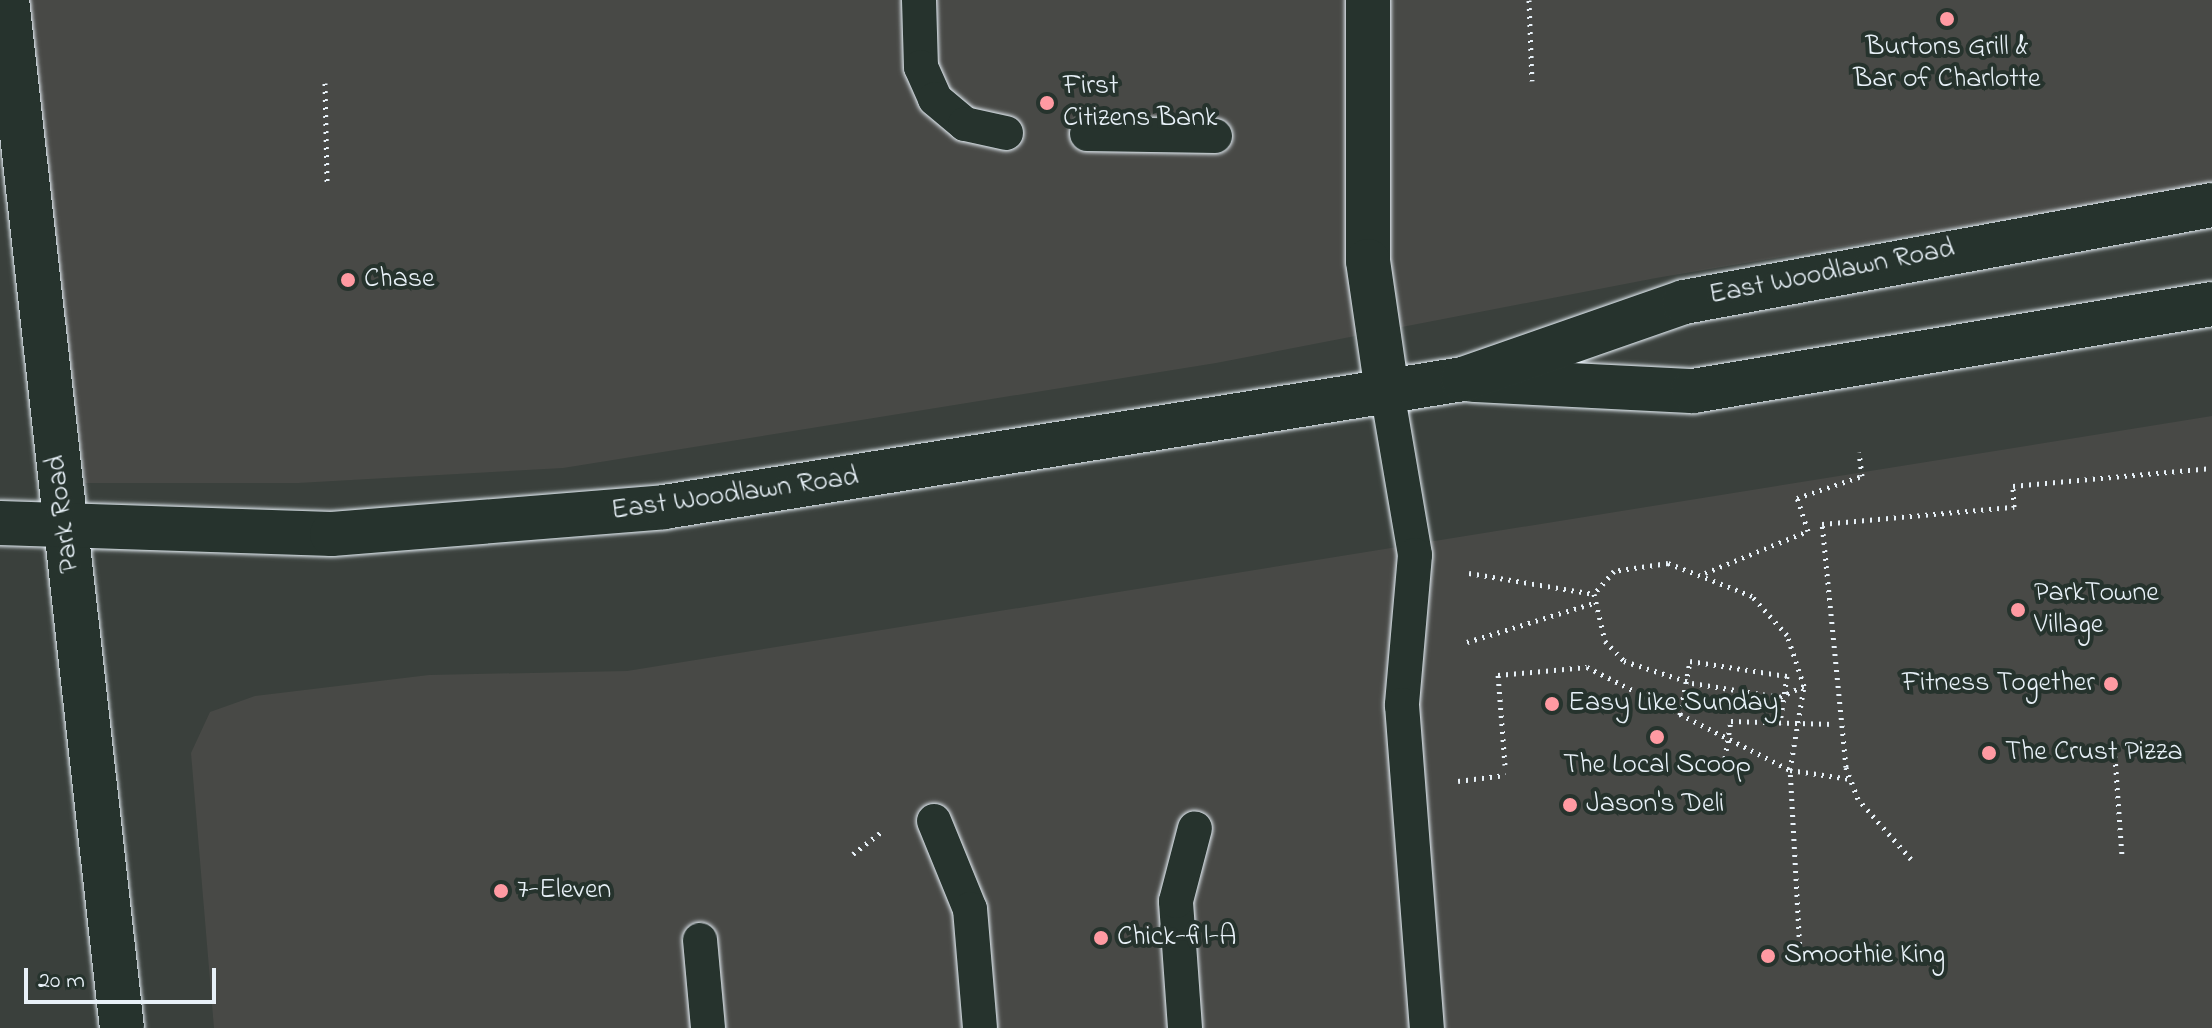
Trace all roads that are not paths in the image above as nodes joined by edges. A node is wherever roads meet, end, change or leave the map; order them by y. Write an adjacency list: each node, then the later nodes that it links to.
1 (7, 0): 12 (main road, Park Road)
2 (919, 0): 4 (lane)
3 (1368, 0): 10 (main road)
4 (1006, 133)
5 (1087, 134): 6 (lane)
6 (1215, 136)
7 (2212, 205): 9 (main road, East Woodlawn Road)
8 (2212, 304): 9 (main road, East Woodlawn Road)
9 (1463, 379): 10 (main road, East Woodlawn Road)
10 (1387, 391): 12 (main road, East Woodlawn Road); 20 (lane)
11 (0, 523): 12 (main road, East Woodlawn Road)
12 (65, 527): 16 (main road, Park Road)
13 (934, 821): 18 (lane)
14 (1195, 828): 19 (lane)
15 (700, 940): 17 (lane)
16 (122, 1028)
17 (708, 1028)
18 (980, 1028)
19 (1185, 1028)
20 (1427, 1028)

